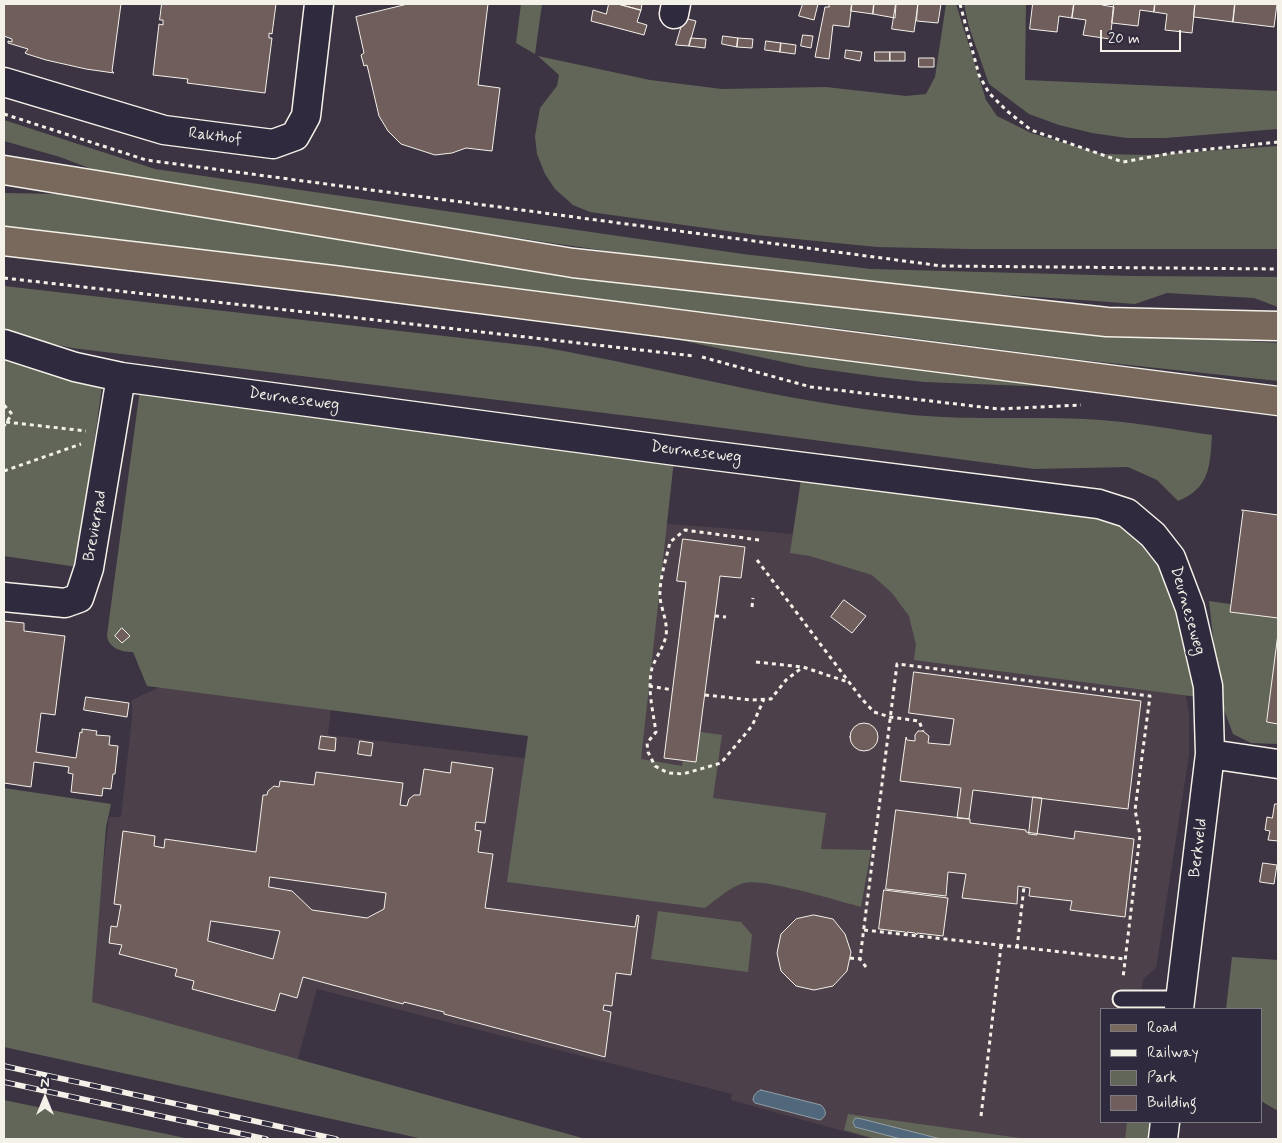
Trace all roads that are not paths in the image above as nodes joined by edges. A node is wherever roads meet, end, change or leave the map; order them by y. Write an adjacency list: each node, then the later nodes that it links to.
1 (320, 4): 2 (street, Rakthof)
2 (4, 82)
3 (4, 170): 5 (main road)
4 (4, 241): 8 (main road)
5 (1278, 326)
6 (4, 344): 7 (street, Deurneseweg)
7 (121, 377): 9 (street, Brevierpad); 10 (street, Deurneseweg)
8 (1278, 401)
9 (4, 597)
10 (1210, 754): 11 (street); 13 (street, Berkveld)
11 (1278, 764)
12 (1120, 999): 13 (lane)
13 (1180, 1004)
14 (1165, 1123): 15 (street)
15 (1163, 1139)

